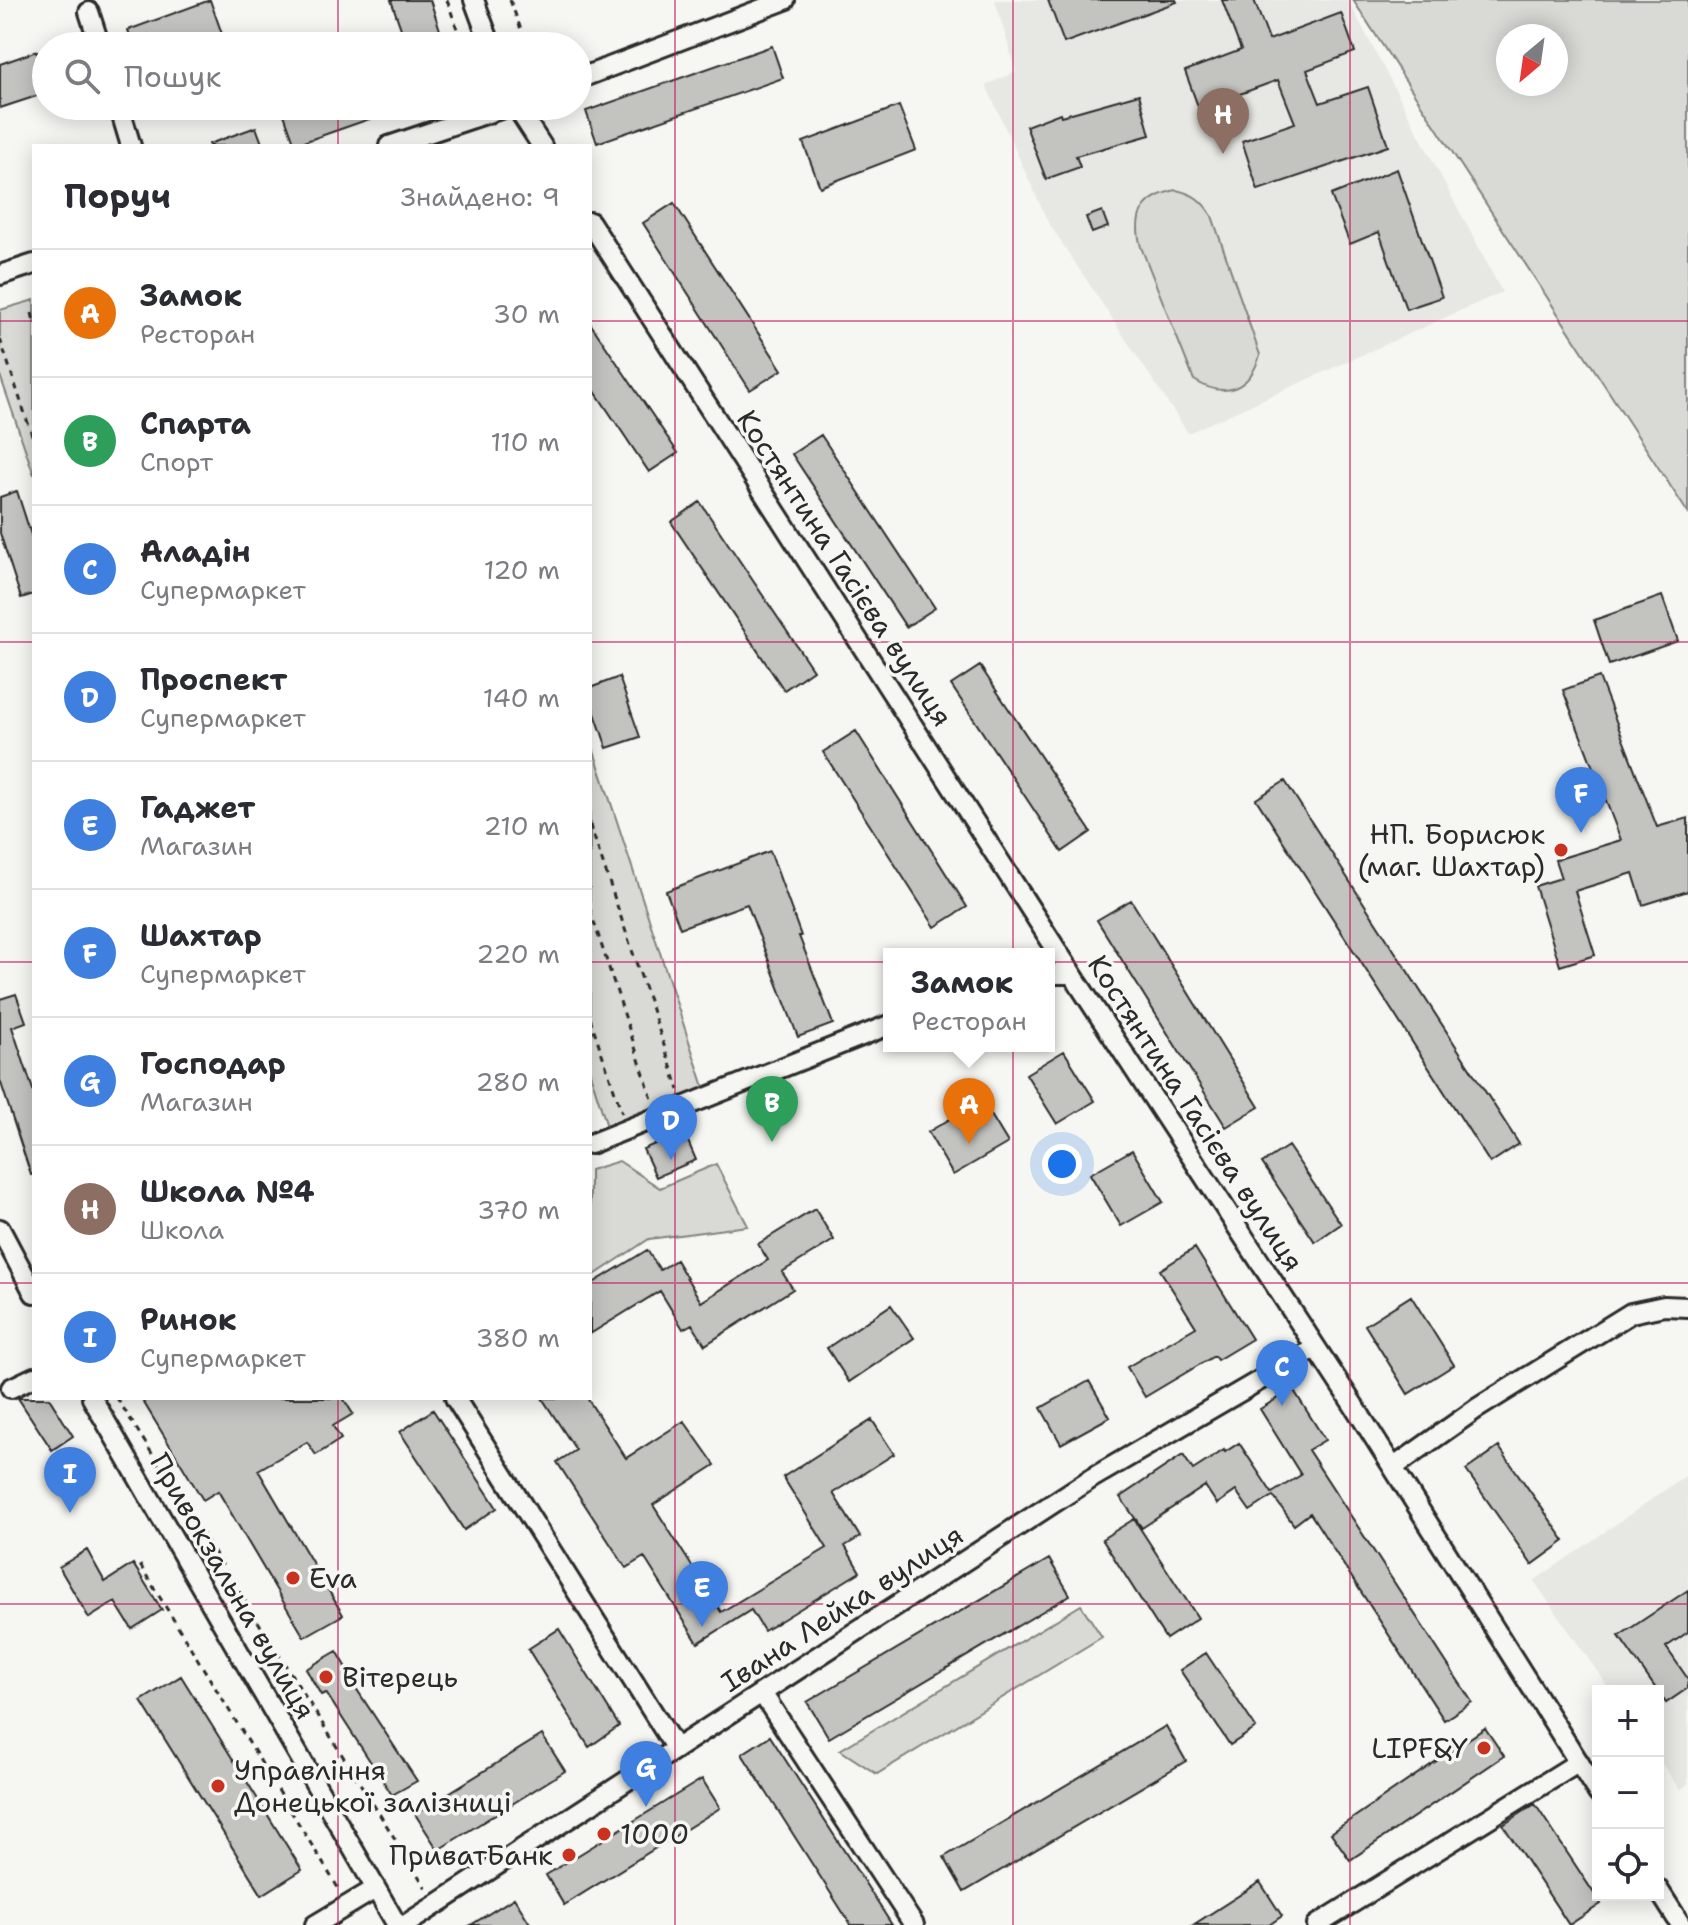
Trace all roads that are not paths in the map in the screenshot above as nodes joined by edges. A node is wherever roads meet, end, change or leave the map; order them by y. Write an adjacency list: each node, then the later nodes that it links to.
1 (474, 0): 5 (street)
2 (785, 0): 6 (street)
3 (89, 12): 4 (street)
4 (95, 32)
5 (486, 32)
6 (592, 74)
7 (123, 120): 10 (street)
8 (467, 120): 11 (street)
9 (525, 120): 12 (street)
10 (130, 144)
11 (395, 144)
12 (541, 144)
13 (592, 225): 17 (street, Костянтина Гасієва вулиця)
14 (32, 265): 15 (street)
15 (0, 275)
16 (1055, 974): 17 (street)
17 (1072, 974): 23 (street, Костянтина Гасієва вулиця)
18 (883, 1027): 19 (street)
19 (592, 1143)
20 (0, 1229): 21 (street)
21 (32, 1289)
22 (1688, 1307): 28 (street)
23 (1315, 1348): 28 (street, Костянтина Гасієва вулиця); 29 (street, Івана Лейка вулиця)
24 (32, 1378): 25 (street)
25 (11, 1388)
26 (93, 1400): 33 (street, Привокзальна вулиця)
27 (456, 1400): 30 (street)
28 (1394, 1467): 31 (street, Костянтина Гасієва вулиця)
29 (762, 1693): 30 (street, Івана Лейка вулиця); 38 (street)
30 (676, 1749): 37 (street, Івана Лейка вулиця)
31 (1579, 1762): 32 (street, Костянтина Гасієва вулиця); 39 (street)
32 (1592, 1783)
33 (375, 1889): 35 (street); 36 (street, Привокзальна вулиця)
34 (1664, 1898): 40 (street)
35 (315, 1925)
36 (397, 1925)
37 (405, 1925)
38 (914, 1925)
39 (1317, 1925)
40 (1681, 1925)

